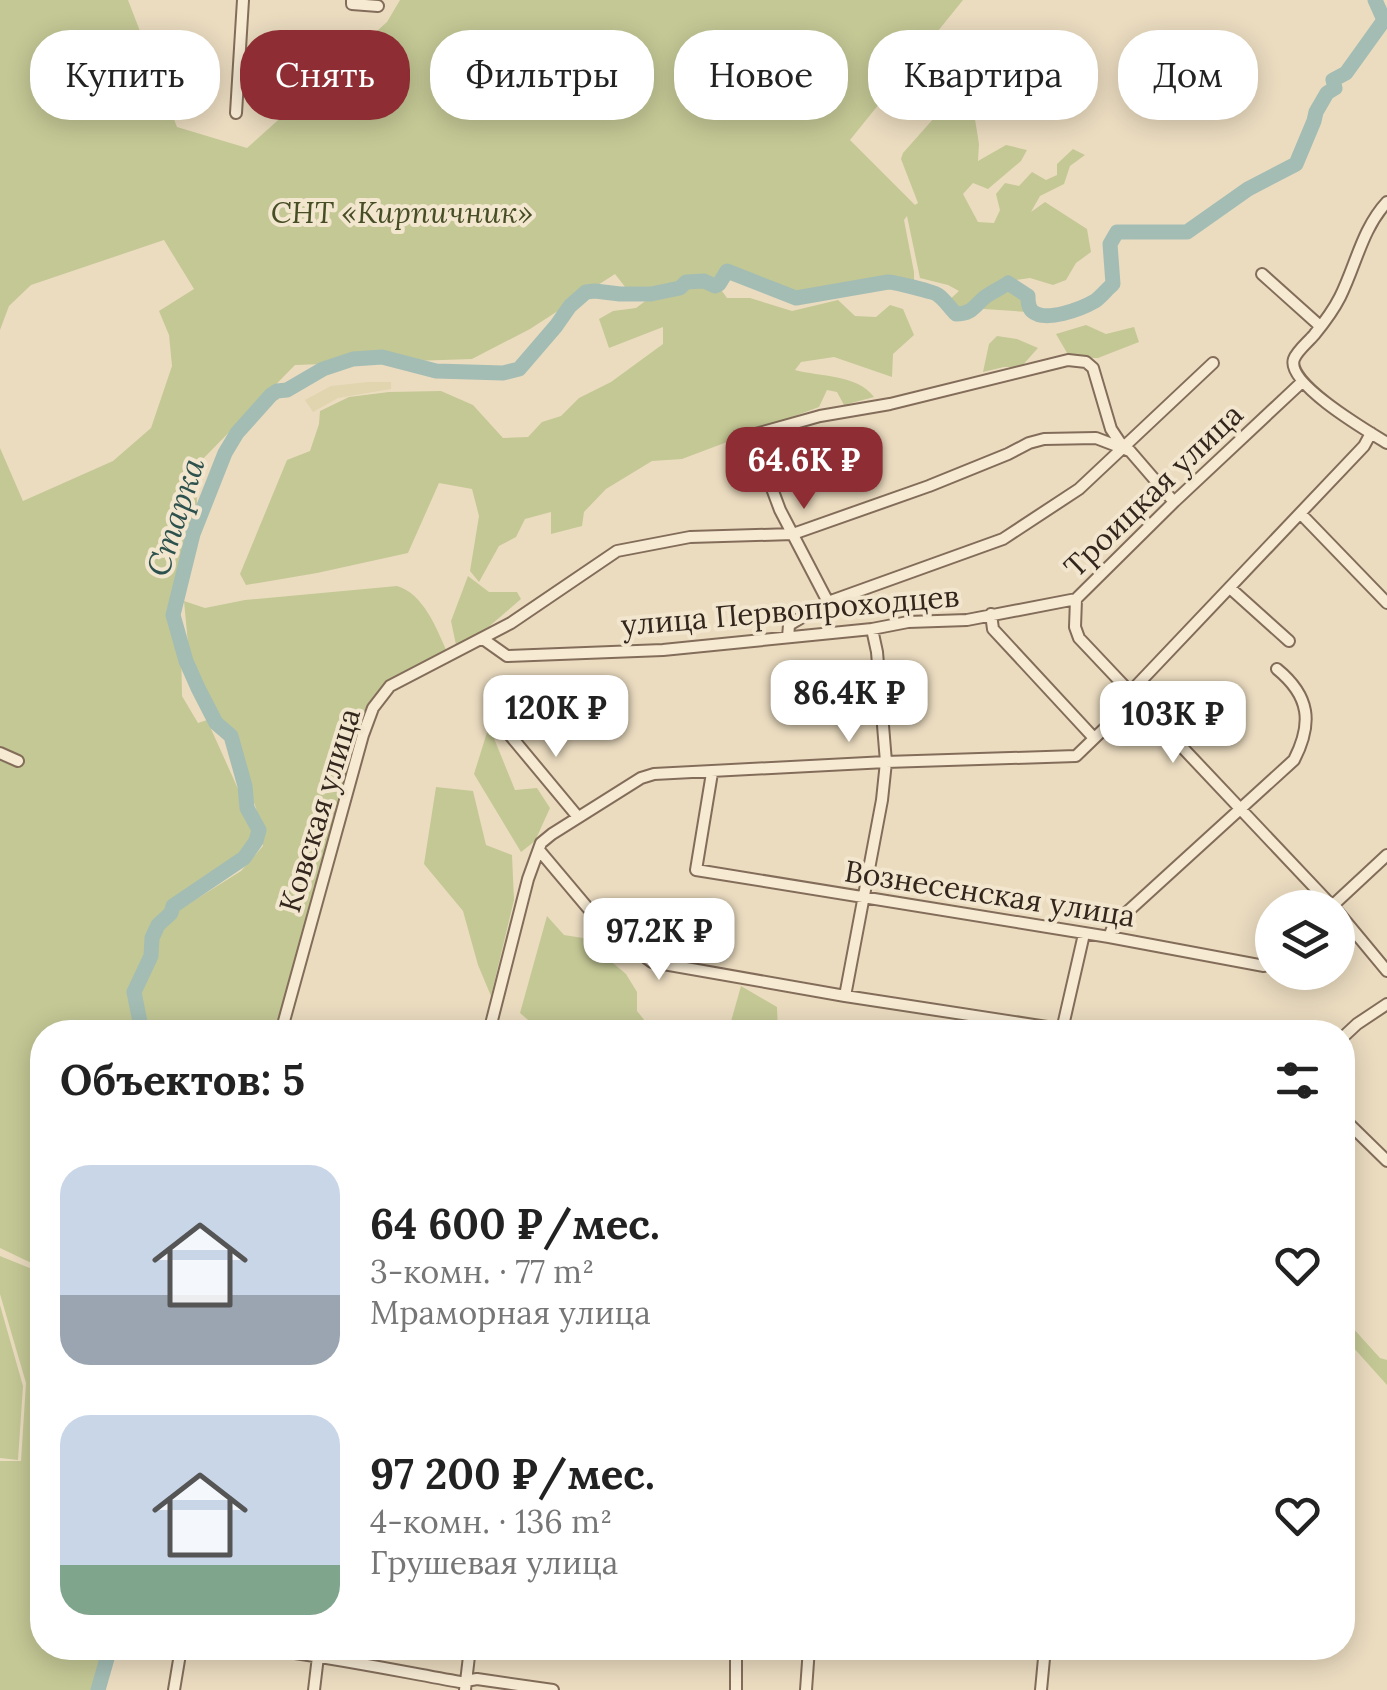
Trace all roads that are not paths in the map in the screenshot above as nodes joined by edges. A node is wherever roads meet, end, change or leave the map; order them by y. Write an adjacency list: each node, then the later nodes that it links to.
1 (243, 0): 4 (street)
2 (352, 0): 3 (street)
3 (378, 6)
4 (236, 114)
5 (1387, 202): 7 (street)
6 (1262, 274): 7 (street)
7 (1320, 326): 9 (street)
8 (1212, 363): 12 (street)
9 (1302, 382): 10 (street); 13 (street, Троицкая улица)
10 (1371, 434): 11 (street); 14 (street)
11 (1387, 443)
12 (1123, 448): 13 (street); 15 (street); 15 (street); 18 (street)
13 (1174, 502): 17 (street, Троицкая улица)
14 (1302, 514): 16 (street); 19 (street)
15 (793, 534): 18 (street); 23 (street, Ковская улица)
16 (1230, 588): 24 (street); 26 (street)
17 (1076, 599): 20 (street, улица Первопроходцев); 26 (street, Троицкая улица)
18 (828, 602): 22 (street)
19 (1387, 603)
20 (991, 614): 21 (street, улица Первопроходцев); 28 (street)
21 (872, 629): 22 (street, улица Первопроходцев); 31 (street)
22 (788, 637): 23 (street, улица Первопроходцев)
23 (483, 640): 47 (street, Ковская улица)
24 (1288, 642)
25 (1278, 669): 33 (street)
26 (1136, 698): 28 (street); 33 (street, Троицкая улица)
27 (504, 728): 34 (street)
28 (1094, 738): 31 (street)
29 (0, 753): 30 (street)
30 (18, 761)
31 (886, 762): 32 (street); 39 (street)
32 (712, 773): 34 (street); 39 (street, Вознесенская улица)
33 (1240, 808): 37 (street, Троицкая улица); 42 (street)
34 (578, 817): 35 (street)
35 (538, 850): 45 (street); 48 (street)
36 (1387, 855): 38 (street)
37 (1317, 890)
38 (1352, 890)
39 (864, 898): 41 (street, Вознесенская улица); 45 (street)
40 (1355, 933): 44 (street, Троицкая улица)
41 (1084, 934): 42 (street, Вознесенская улица); 50 (street)
42 (1108, 937): 43 (street, Вознесенская улица)
43 (1255, 964)
44 (1387, 971)
45 (845, 996): 49 (street)
46 (1386, 1006): 51 (street)
47 (284, 1020)
48 (491, 1020)
49 (998, 1020)
50 (1064, 1020)
51 (1355, 1027)
52 (1355, 1130): 53 (street)
53 (1387, 1161)
54 (178, 1660): 62 (street)
55 (317, 1660): 63 (street)
56 (359, 1660): 61 (street)
57 (469, 1660): 61 (street)
58 (736, 1660): 65 (street)
59 (809, 1660): 66 (street)
60 (1045, 1660): 67 (street)
61 (466, 1685): 64 (street)
62 (174, 1690)
63 (314, 1690)
64 (553, 1690)
65 (736, 1690)
66 (806, 1690)
67 (1041, 1690)

